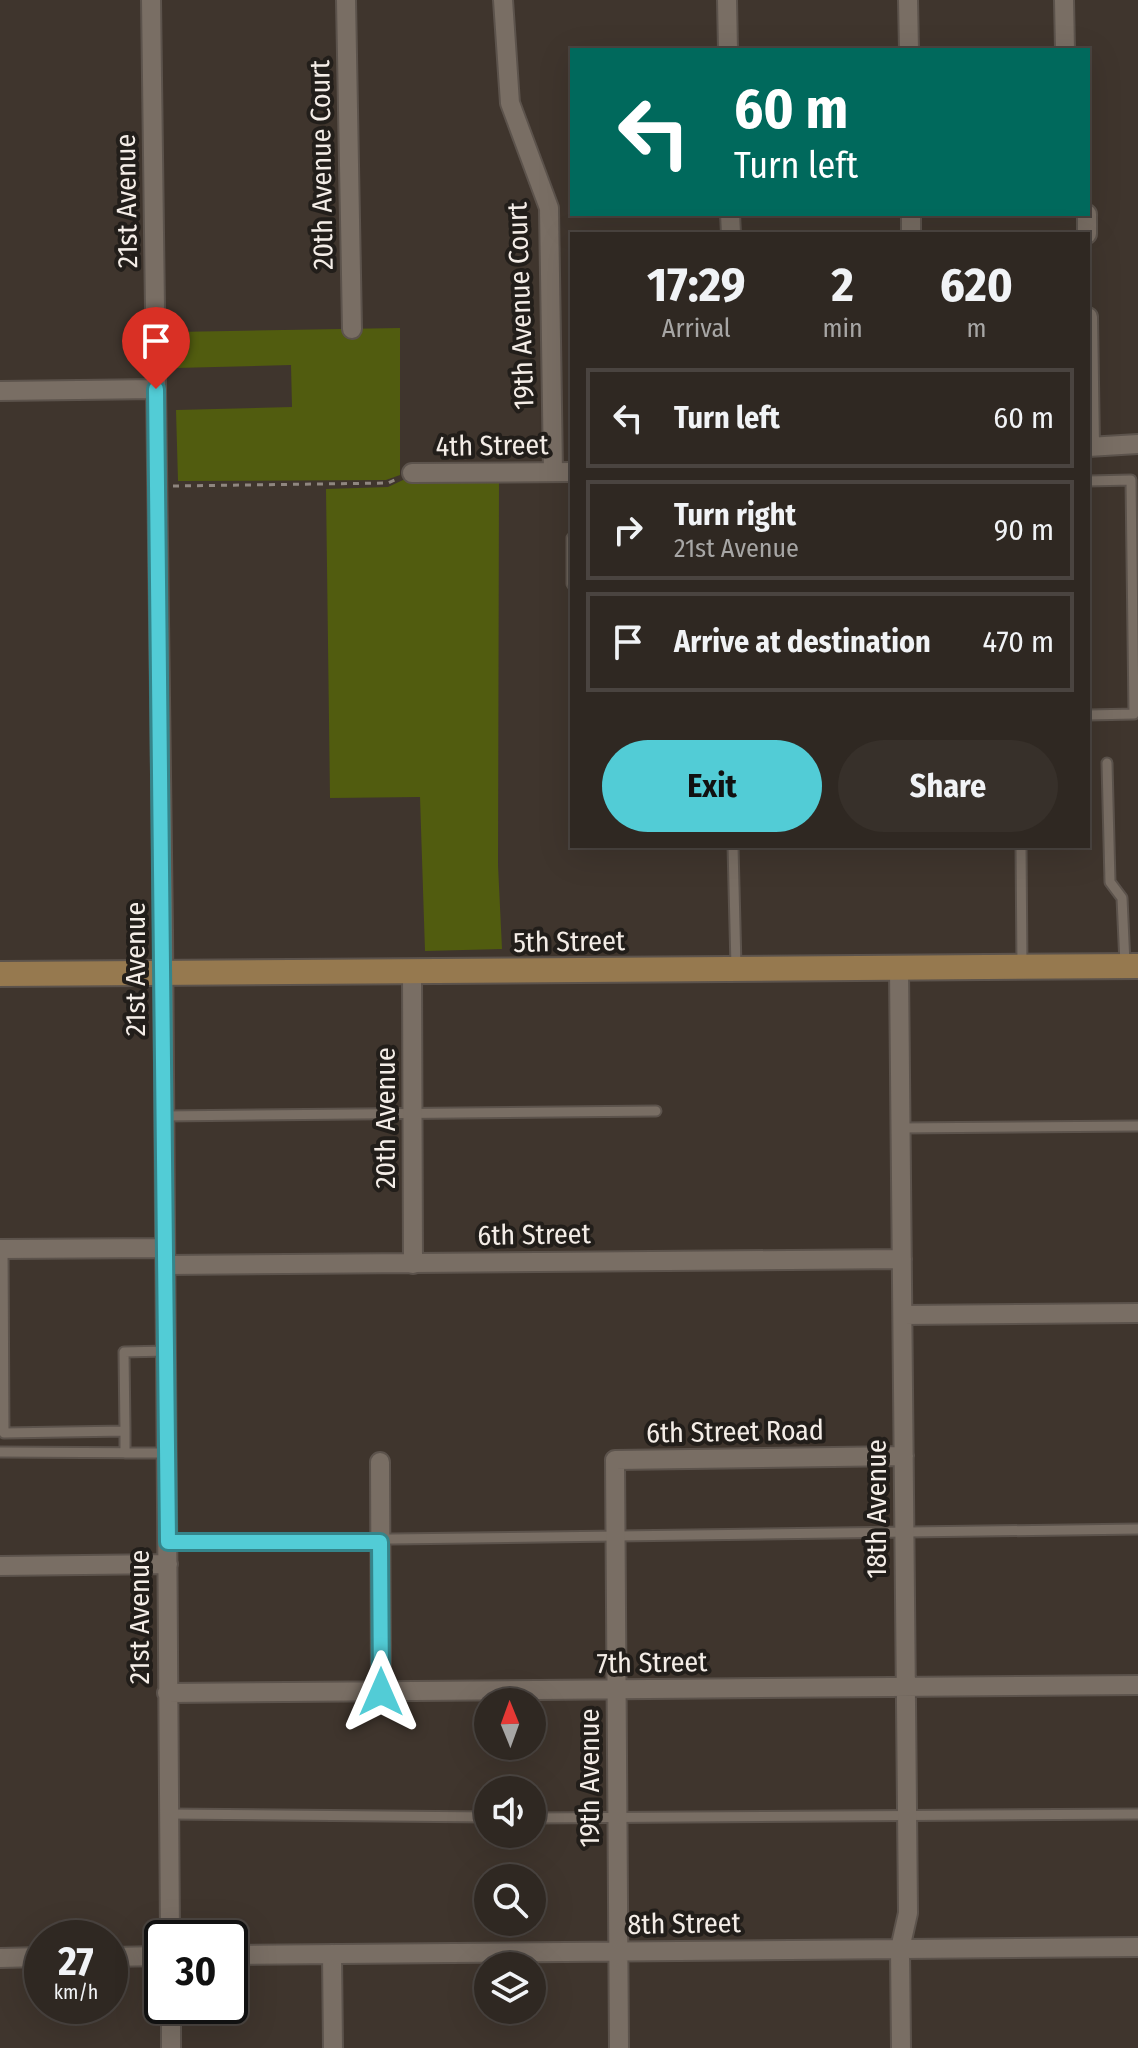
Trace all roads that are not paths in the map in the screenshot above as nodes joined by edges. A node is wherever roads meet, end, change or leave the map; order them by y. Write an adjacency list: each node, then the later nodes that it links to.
1 (151, 0): 11 (street, 21st Avenue)
2 (346, 0): 10 (street, 20th Avenue Court)
3 (503, 0): 15 (street, 19th Avenue Court)
4 (727, 0): 7 (street)
5 (908, 0): 8 (street)
6 (1064, 0): 9 (street)
7 (728, 48)
8 (909, 48)
9 (1065, 48)
10 (352, 329)
11 (156, 389): 12 (street); 29 (street, 21st Avenue)
12 (0, 391)
13 (1138, 444): 14 (street)
14 (1090, 447)
15 (553, 472): 16 (street, 4th Street); 17 (street, 4th Street)
16 (570, 472)
17 (412, 473)
18 (1090, 481): 19 (lane)
19 (1090, 715)
20 (1107, 763): 23 (lane)
21 (733, 848): 25 (lane)
22 (1021, 848): 24 (lane)
23 (1131, 966): 24 (main road, 5th Street)
24 (1022, 968): 26 (main road, 5th Street)
25 (736, 969): 26 (main road, 5th Street); 27 (main road, 5th Street)
26 (899, 969): 34 (street, 18th Avenue)
27 (412, 972): 29 (main road, 5th Street); 31 (street, 20th Avenue)
28 (0, 974): 29 (main road, 5th Street)
29 (162, 974): 32 (street, 21st Avenue)
30 (656, 1111): 31 (lane)
31 (414, 1114): 32 (lane); 38 (street, 20th Avenue)
32 (164, 1116): 36 (street, 21st Avenue)
33 (1138, 1126): 34 (lane)
34 (901, 1128): 37 (street, 18th Avenue)
35 (2, 1249): 36 (street, 6th Street); 41 (lane)
36 (166, 1256): 38 (street, 6th Street); 42 (street, 21st Avenue)
37 (902, 1259): 38 (street, 6th Street); 40 (street, 18th Avenue)
38 (413, 1264)
39 (1138, 1313): 40 (street)
40 (903, 1315): 48 (street, 18th Avenue)
41 (2, 1350): 44 (lane)
42 (166, 1351): 43 (lane); 47 (street, 21st Avenue)
43 (125, 1431): 44 (lane); 46 (lane)
44 (2, 1434)
45 (0, 1452): 46 (lane)
46 (125, 1453): 47 (lane)
47 (167, 1453): 54 (street, 21st Avenue)
48 (904, 1456): 49 (street, 6th Street Road); 52 (street, 18th Avenue)
49 (615, 1460): 53 (street, 19th Avenue)
50 (380, 1462): 55 (street)
51 (1138, 1529): 52 (lane)
52 (904, 1532): 53 (lane); 59 (street, 18th Avenue)
53 (616, 1538): 55 (lane); 60 (street, 19th Avenue)
54 (168, 1542): 55 (lane); 56 (street, 21st Avenue)
55 (380, 1542): 61 (street)
56 (168, 1564): 57 (street); 62 (street, 21st Avenue)
57 (0, 1566)
58 (1138, 1685): 59 (street, 7th Street)
59 (906, 1688): 60 (street, 7th Street); 66 (street, 18th Avenue)
60 (616, 1691): 61 (street, 7th Street); 68 (street, 19th Avenue)
61 (381, 1692): 62 (street, 7th Street)
62 (167, 1693): 63 (street, 21st Avenue)
63 (170, 1814): 65 (lane); 69 (street, 21st Avenue)
64 (1138, 1814): 66 (lane)
65 (474, 1817)
66 (907, 1817): 68 (lane); 71 (street, 18th Avenue)
67 (546, 1818): 68 (lane)
68 (617, 1819): 72 (street, 19th Avenue)
69 (170, 1920)
70 (1138, 1947): 71 (street, 8th Street)
71 (900, 1949): 72 (street, 8th Street); 81 (street, 18th Avenue)
72 (617, 1951): 73 (street, 8th Street); 80 (street, 19th Avenue)
73 (332, 1954): 74 (street, 8th Street); 79 (street)
74 (248, 1955)
75 (24, 1957): 76 (street)
76 (0, 1958)
77 (171, 2024): 78 (street)
78 (171, 2048)
79 (333, 2048)
80 (619, 2048)
81 (901, 2048)

